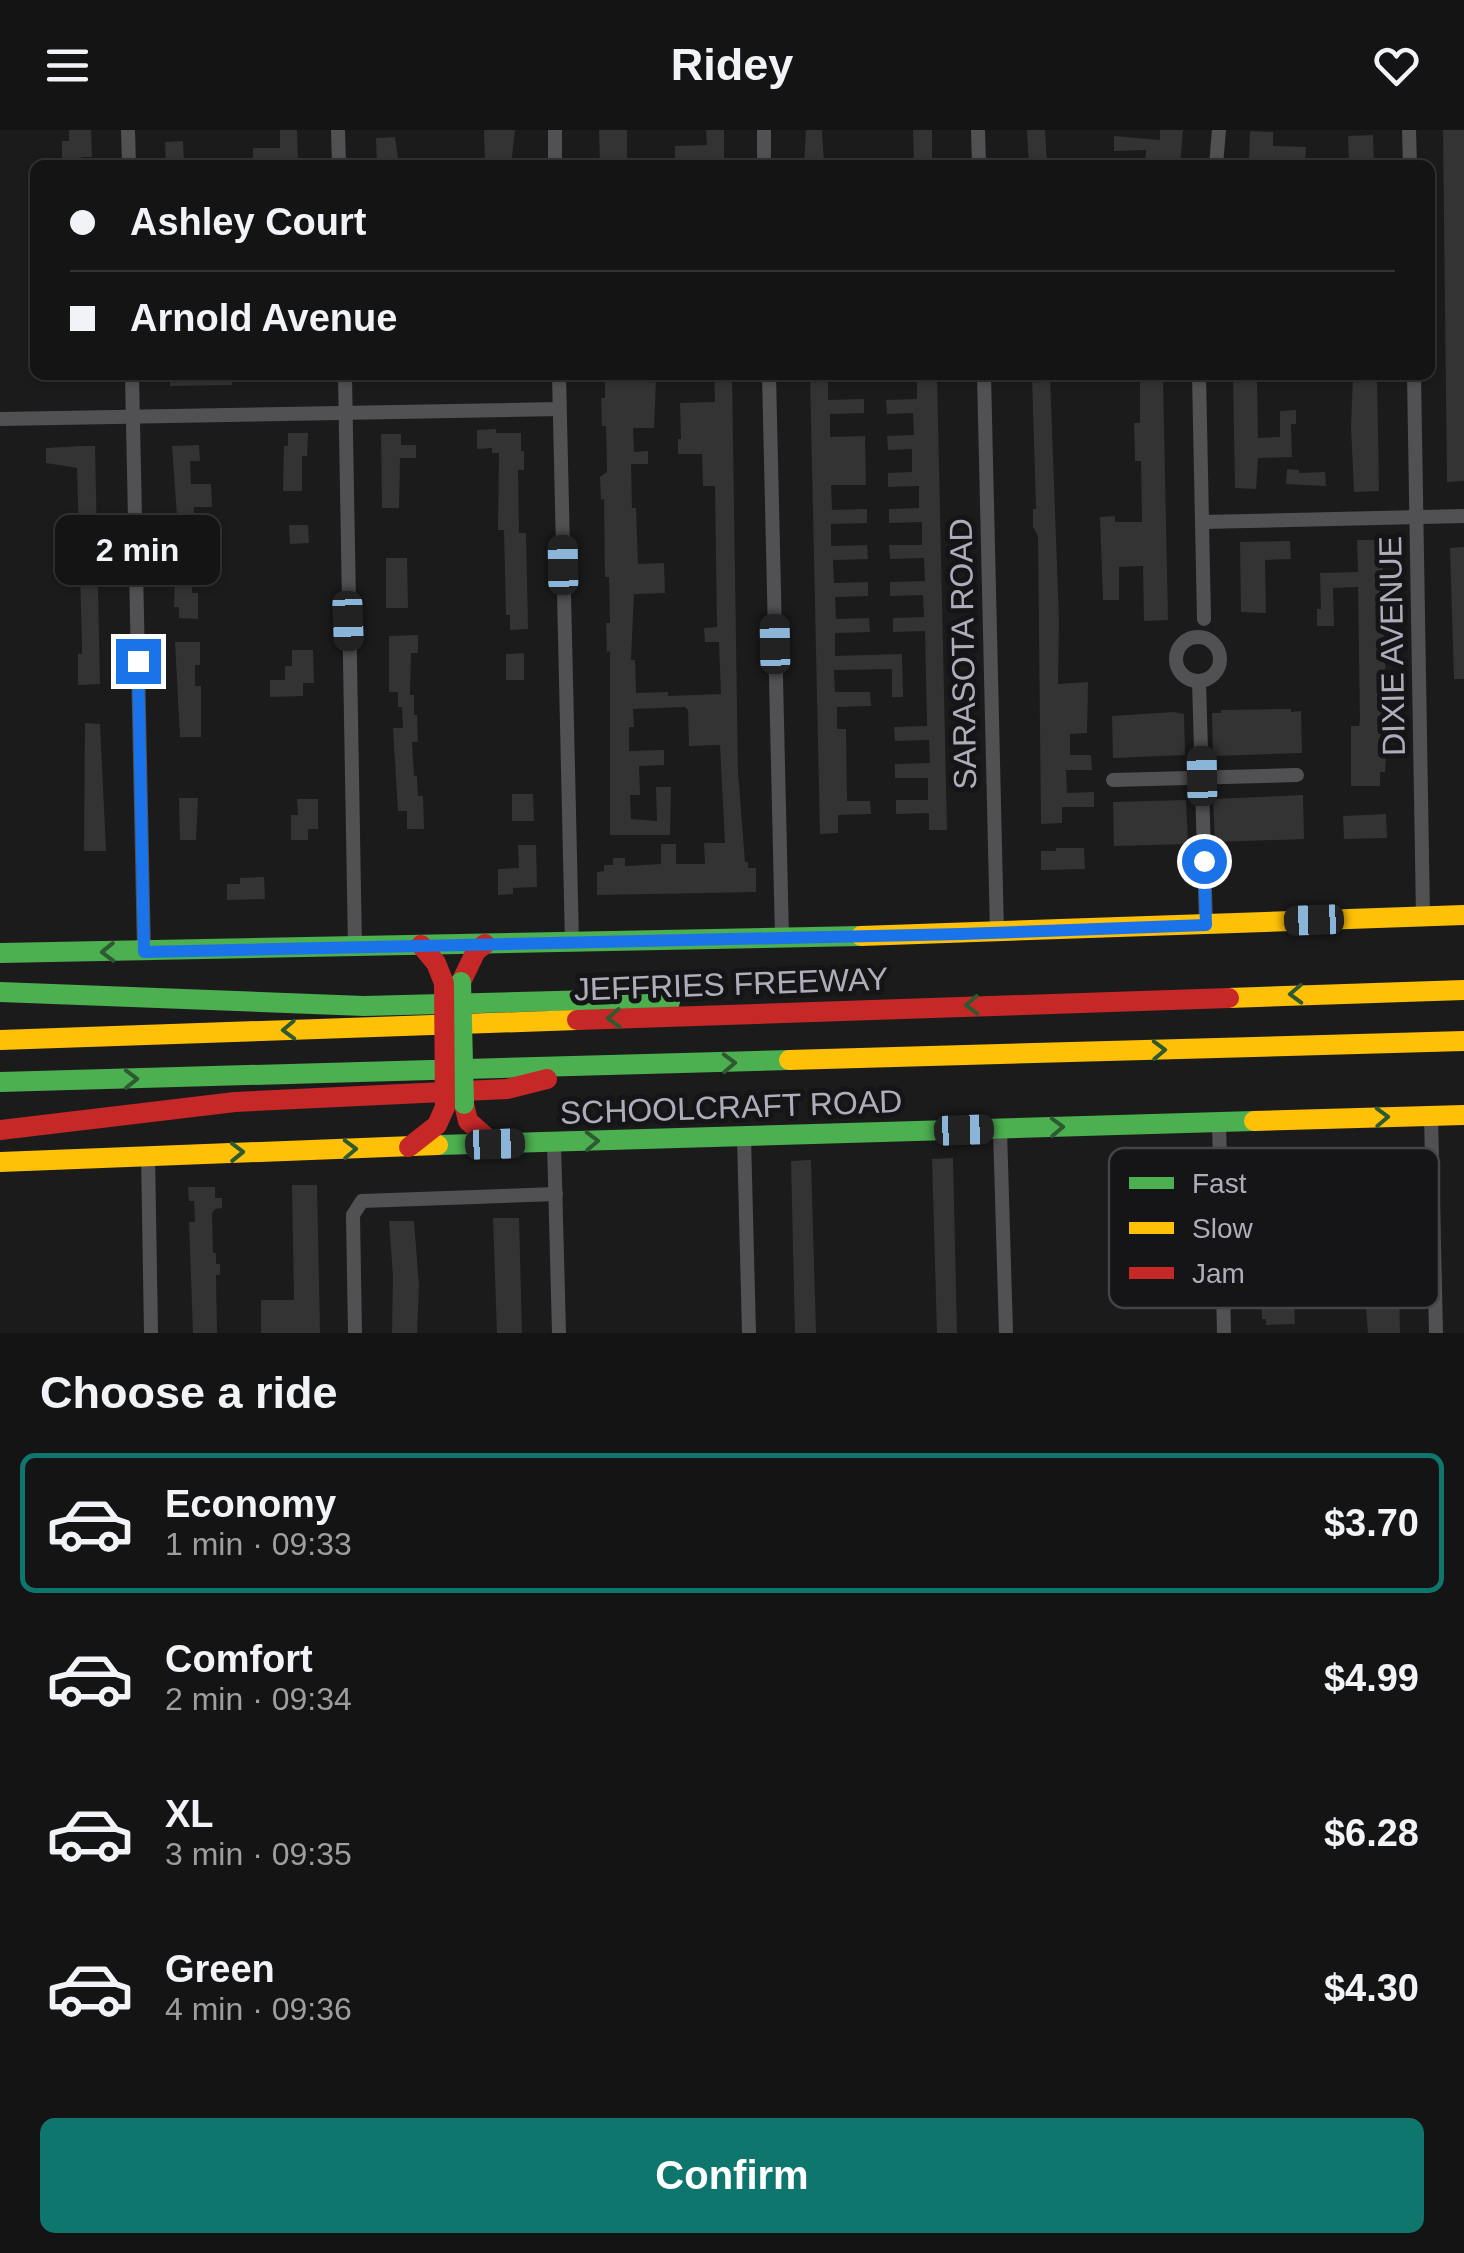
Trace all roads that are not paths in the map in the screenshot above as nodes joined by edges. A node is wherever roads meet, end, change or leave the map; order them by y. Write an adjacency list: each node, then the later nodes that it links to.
1 (128, 130): 8 (street)
2 (338, 130): 9 (street)
3 (554, 130): 10 (street)
4 (764, 130): 11 (street)
5 (978, 130): 12 (street)
6 (1219, 130): 13 (street)
7 (1409, 130): 14 (street)
8 (129, 160)
9 (339, 160)
10 (555, 160)
11 (764, 160)
12 (979, 160)
13 (1216, 160)
14 (1410, 160)
15 (132, 380): 24 (street)
16 (344, 380): 23 (street)
17 (559, 380): 22 (street)
18 (769, 380): 38 (street)
19 (984, 380): 37 (street, SARASOTA ROAD)
20 (1199, 380): 28 (street)
21 (1414, 380): 27 (street, DIXIE AVENUE)
22 (560, 408): 23 (street); 39 (street)
23 (346, 413): 24 (street); 42 (street)
24 (133, 418): 25 (street); 43 (street)
25 (0, 419)
26 (1464, 516): 27 (street)
27 (1417, 517): 28 (street); 35 (street, DIXIE AVENUE)
28 (1202, 522): 29 (street)
29 (1204, 619)
30 (1199, 681): 32 (street)
31 (1297, 775): 32 (street)
32 (1202, 776): 33 (street); 36 (street)
33 (1113, 780)
34 (1464, 915): 35 (main road)
35 (1423, 916): 36 (main road)
36 (1206, 925): 37 (main road)
37 (997, 932): 38 (main road)
38 (782, 938): 39 (main road)
39 (572, 942): 40 (main road)
40 (485, 944): 41 (main road); 45 (main road)
41 (420, 946): 42 (main road); 45 (main road)
42 (356, 947): 43 (main road)
43 (144, 952): 44 (main road, one-way to 44)
44 (0, 954)
45 (452, 982): 55 (main road, bridge)
46 (1464, 986): 48 (main road, JEFFRIES FREEWAY, one-way to 48)
47 (0, 992): 48 (main road)
48 (816, 1010): 49 (main road, JEFFRIES FREEWAY, one-way to 49)
49 (0, 1040)
50 (1464, 1041): 51 (main road)
51 (1326, 1045): 52 (main road); 53 (main road, one-way to 51)
52 (1464, 1057)
53 (596, 1068): 54 (main road, one-way to 53); 60 (main road)
54 (0, 1082)
55 (454, 1105): 63 (main road); 64 (main road)
56 (1464, 1114): 57 (main road, SCHOOLCRAFT ROAD)
57 (1431, 1116): 58 (main road, SCHOOLCRAFT ROAD, one-way to 57); 66 (street)
58 (1219, 1122): 59 (main road, SCHOOLCRAFT ROAD, one-way to 58); 65 (street)
59 (1000, 1129): 61 (main road, SCHOOLCRAFT ROAD); 76 (street)
60 (0, 1130)
61 (744, 1137): 62 (main road, SCHOOLCRAFT ROAD, one-way to 61); 75 (street)
62 (554, 1142): 63 (main road, SCHOOLCRAFT ROAD); 69 (street)
63 (495, 1144): 64 (main road, SCHOOLCRAFT ROAD)
64 (409, 1147): 67 (main road, SCHOOLCRAFT ROAD, one-way to 64)
65 (1220, 1148)
66 (1432, 1148)
67 (148, 1154): 68 (main road, SCHOOLCRAFT ROAD); 72 (street)
68 (0, 1162)
69 (556, 1194): 73 (street); 74 (street)
70 (1223, 1308): 77 (street)
71 (1435, 1308): 78 (street)
72 (152, 1333)
73 (356, 1333)
74 (559, 1333)
75 (749, 1333)
76 (1006, 1333)
77 (1224, 1333)
78 (1436, 1333)

